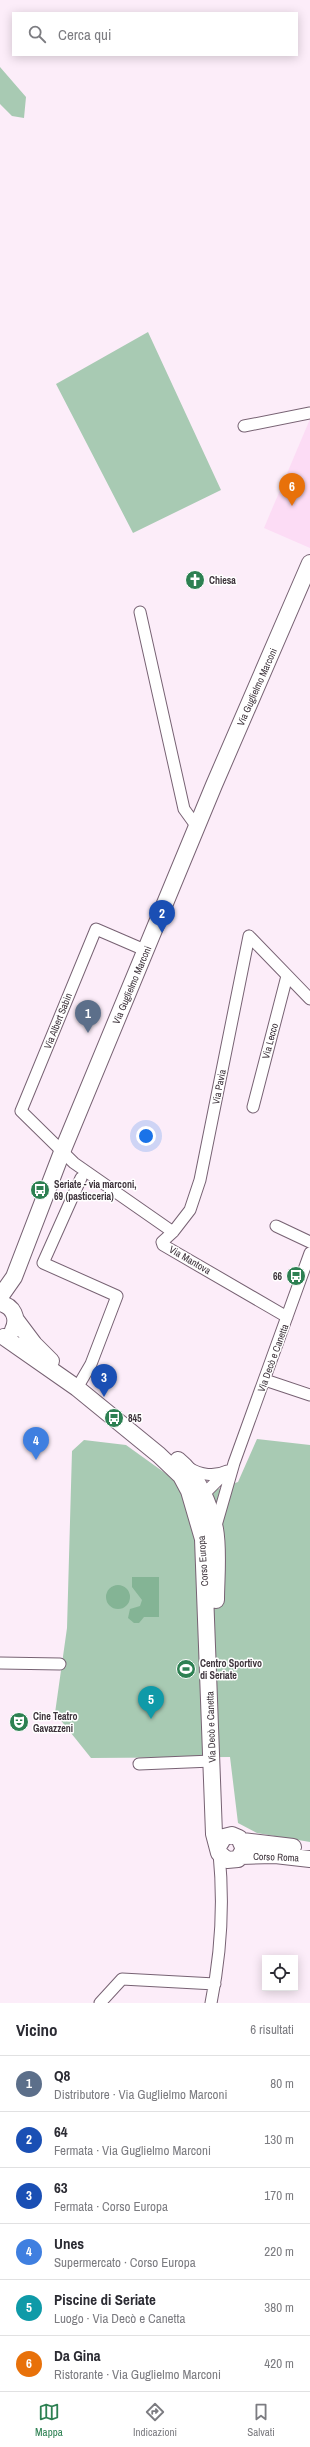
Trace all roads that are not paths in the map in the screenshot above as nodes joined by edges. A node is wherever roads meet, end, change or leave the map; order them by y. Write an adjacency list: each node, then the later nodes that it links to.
1 (310, 413): 2 (street)
2 (244, 426)
3 (310, 563): 5 (street, Via Guglielmo Marconi)
4 (140, 612): 5 (street)
5 (197, 827): 6 (street, Via Guglielmo Marconi)
6 (147, 951): 10 (street, Via Guglielmo Marconi); 10 (street, Via Albert Sabin)
7 (287, 976): 8 (street); 9 (street, Via Lecco); 13 (street, Via Pavia)
8 (310, 999)
9 (253, 1107)
10 (62, 1152): 13 (street, Via Mantova); 16 (street, Via Guglielmo Marconi)
11 (81, 1178): 22 (street)
12 (276, 1226): 14 (street)
13 (172, 1232): 19 (street, Via Mantova)
14 (310, 1242)
15 (310, 1253): 19 (street, Via Decò e Canetta)
16 (14, 1277): 17 (street, Via Guglielmo Marconi); 18 (street, Via Guglielmo Marconi)
17 (0, 1297)
18 (9, 1310): 20 (street, Corso Europa); 22 (street, Corso Europa)
19 (287, 1317): 21 (street, Via Decò e Canetta)
20 (2, 1338): 22 (street, Corso Europa)
21 (265, 1380): 23 (street); 25 (street, Via Decò e Canetta)
22 (77, 1388): 24 (street, Corso Europa)
23 (310, 1395)
24 (123, 1426): 26 (street, Corso Europa); 30 (street, Corso Europa)
25 (234, 1463): 27 (street, Via Decò e Canetta); 29 (street, Via Decò e Canetta)
26 (187, 1467): 27 (street); 28 (street, Corso Europa)
27 (226, 1472): 28 (street, Via Decò e Canetta)
28 (204, 1497): 29 (street, Corso Europa); 30 (street, Via Decò e Canetta)
29 (215, 1530): 35 (street, Via Decò e Canetta)
30 (206, 1607): 33 (street, Via Decò e Canetta)
31 (0, 1663): 32 (street)
32 (60, 1664)
33 (212, 1761): 34 (street); 35 (street, Via Decò e Canetta)
34 (139, 1764)
35 (231, 1849): 36 (street, Corso Roma); 37 (street, Corso Roma); 38 (street, Via Decò e Canetta)
36 (310, 1850)
37 (310, 1859)
38 (215, 1984): 39 (street); 40 (street, Via Decò e Canetta)
39 (100, 2003)
40 (211, 2003)

